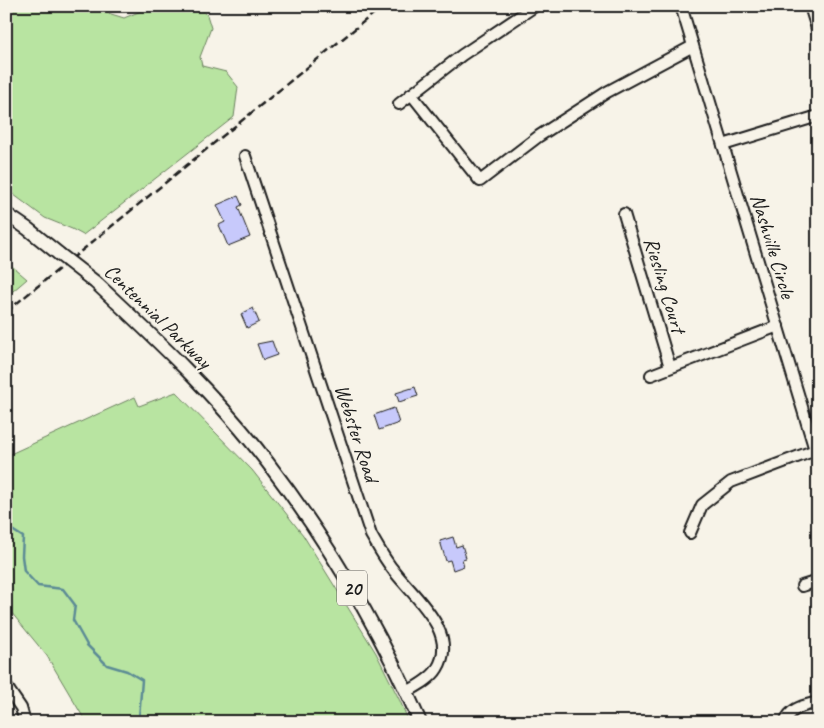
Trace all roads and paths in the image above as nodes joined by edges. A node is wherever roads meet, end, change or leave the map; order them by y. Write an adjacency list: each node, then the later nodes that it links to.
1 (534, 6): 6 (street)
2 (680, 6): 5 (street, Nashville Circle)
3 (810, 6): 4 (street)
4 (818, 32)
5 (693, 46): 6 (street); 9 (street, Nashville Circle)
6 (411, 94): 7 (street)
7 (399, 104)
8 (818, 116): 9 (street)
9 (723, 145): 13 (street, Nashville Circle)
10 (245, 156): 21 (street, Webster Road)
11 (6, 214): 21 (main road, Centennial Parkway / 20, bridge)
12 (624, 214): 14 (street, Riesling Court)
13 (778, 326): 14 (street, Nashville Circle); 16 (street)
14 (670, 367): 15 (street, Nashville Circle)
15 (651, 375)
16 (816, 449): 17 (street)
17 (690, 533)
18 (818, 581): 19 (street)
19 (802, 586)
20 (6, 686): 23 (street)
21 (407, 692): 24 (main road, 20)
22 (818, 702): 25 (street)
23 (25, 722)
24 (420, 722)
25 (785, 722)

